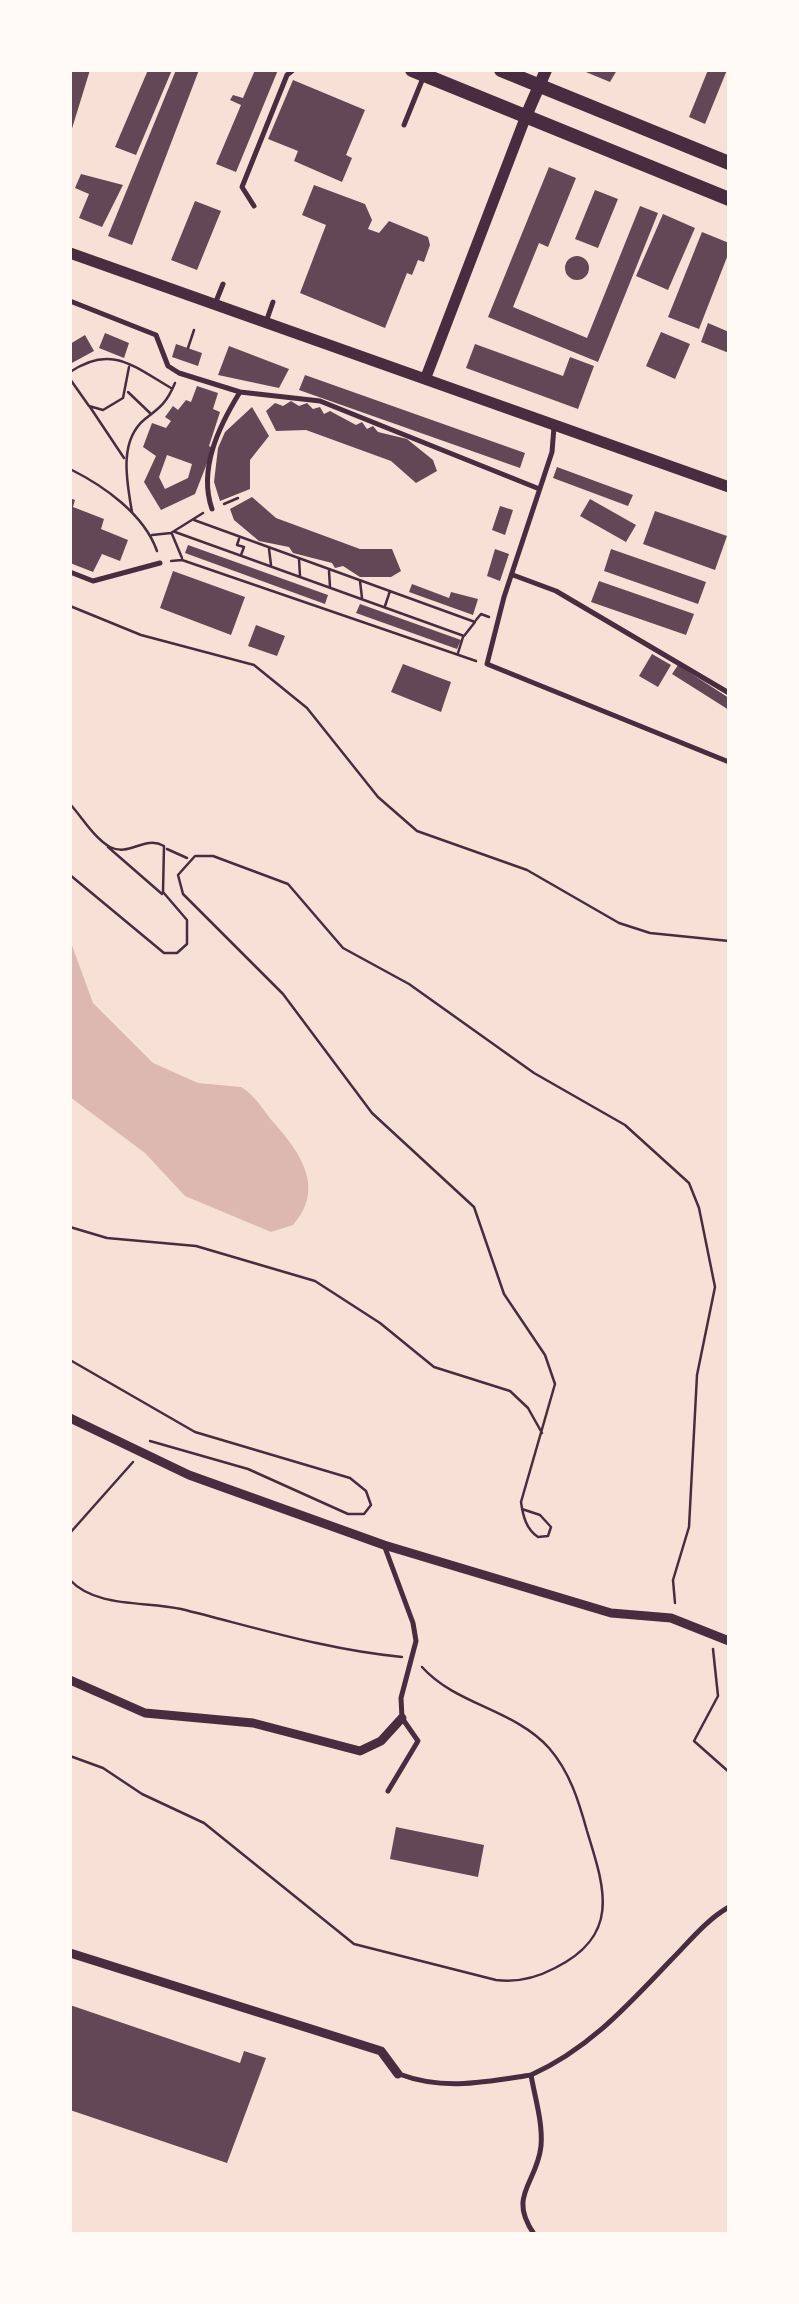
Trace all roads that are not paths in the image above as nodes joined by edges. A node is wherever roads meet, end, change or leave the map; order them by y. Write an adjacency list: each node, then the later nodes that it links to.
1 (294, 70): 10 (lane)
2 (501, 70): 5 (main road)
3 (546, 70): 5 (main road)
4 (418, 72): 6 (main road); 7 (lane)
5 (539, 86): 6 (main road); 8 (main road)
6 (526, 116): 9 (main road); 17 (street)
7 (404, 125)
8 (729, 163)
9 (729, 199)
10 (254, 206)
11 (70, 253): 15 (street)
12 (223, 284): 15 (lane)
13 (70, 301): 18 (lane)
14 (273, 302): 16 (lane)
15 (215, 304): 16 (street)
16 (266, 322): 17 (street)
17 (426, 377): 19 (street)
18 (240, 392): 21 (lane); 22 (lane)
19 (554, 424): 20 (street); 21 (lane)
20 (729, 486)
21 (537, 488): 25 (lane)
22 (212, 509)
23 (160, 563): 24 (lane)
24 (70, 572)
25 (512, 575): 26 (lane); 27 (lane)
26 (729, 693)
27 (729, 762)
28 (70, 1418): 29 (street)
29 (384, 1545): 30 (street); 32 (lane)
30 (729, 1641)
31 (70, 1680): 32 (street)
32 (402, 1718): 33 (lane)
33 (388, 1790)
34 (729, 1907): 37 (lane)
35 (70, 1953): 36 (street)
36 (398, 2074): 37 (lane)
37 (531, 2075): 38 (lane)
38 (534, 2234)

